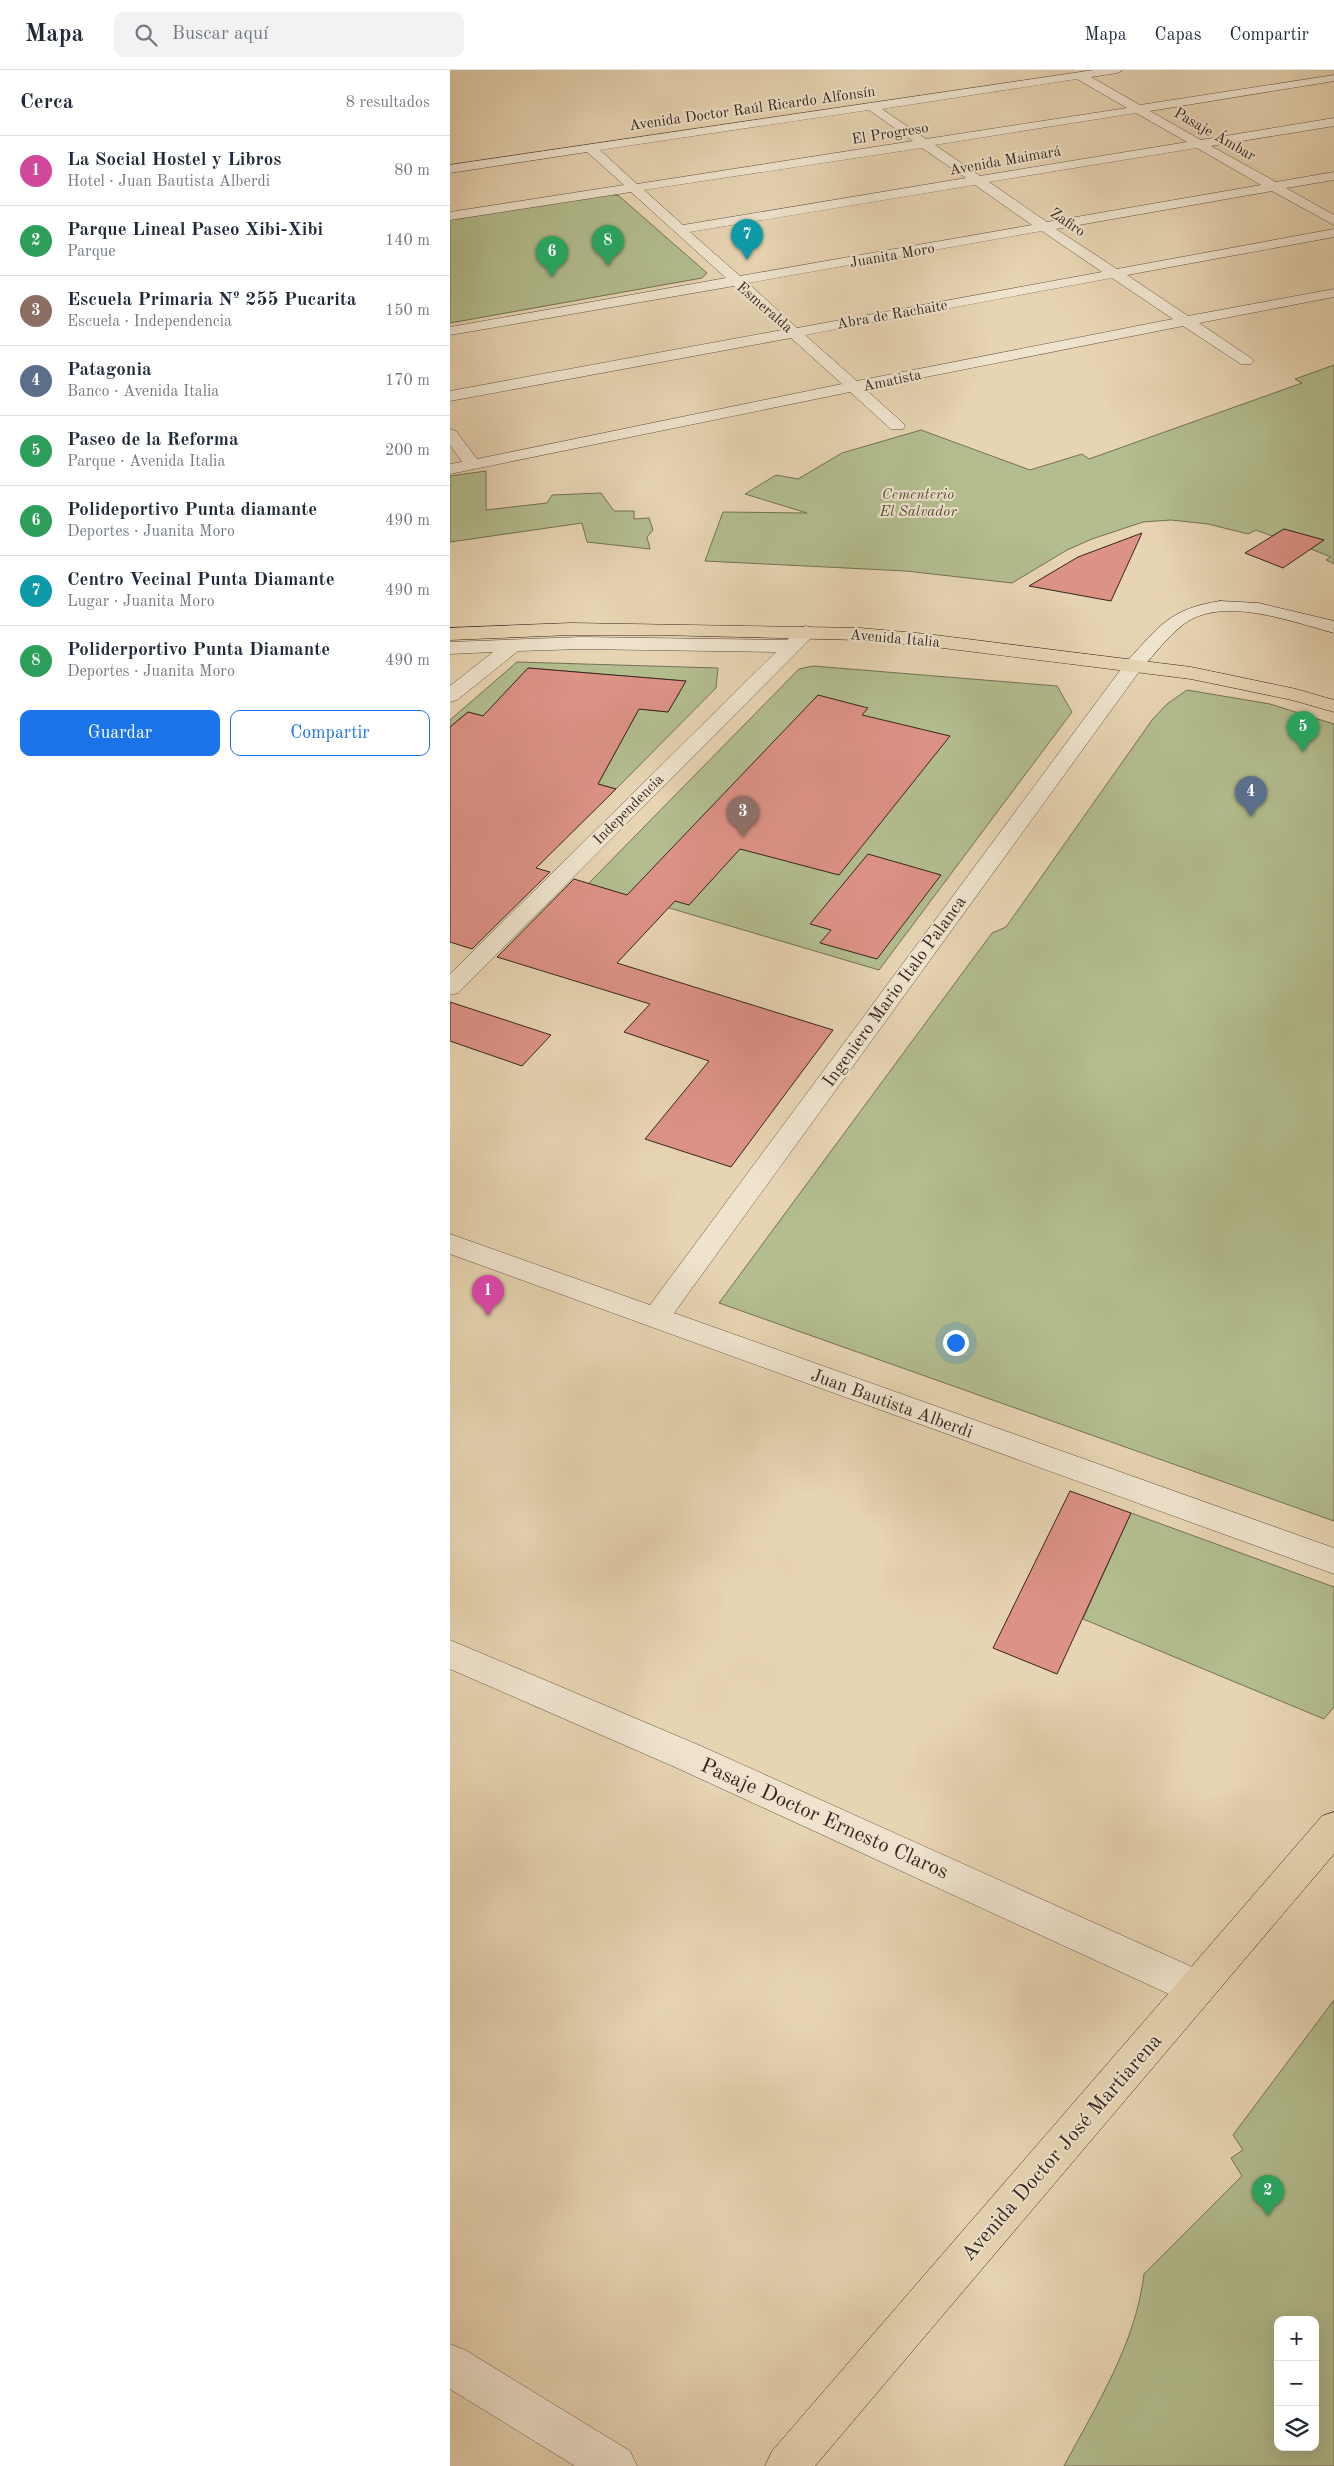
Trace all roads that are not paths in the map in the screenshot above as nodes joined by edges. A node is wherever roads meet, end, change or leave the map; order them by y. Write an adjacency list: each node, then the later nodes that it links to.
1 (1117, 70): 3 (street, Avenida Doctor Raúl Ricardo Alfonsín)
2 (1316, 70): 4 (street)
3 (1080, 76): 5 (street, Avenida Doctor Raúl Ricardo Alfonsín); 6 (street, Pasaje Ámbar)
4 (1334, 78): 6 (street, El Progreso)
5 (873, 108): 9 (street, Zafiro); 10 (street, Avenida Doctor Raúl Ricardo Alfonsín)
6 (1140, 110): 8 (street, Pasaje Ámbar); 9 (street, El Progreso)
7 (1334, 122): 8 (street, Avenida Maimará)
8 (1199, 143): 13 (street, Avenida Maimará); 14 (street, Pasaje Ámbar)
9 (927, 144): 13 (street, Zafiro); 15 (street, El Progreso)
10 (590, 148): 11 (street, Avenida Doctor Raúl Ricardo Alfonsín); 15 (street, Esmeralda)
11 (450, 169)
12 (1334, 176): 14 (street, Juanita Moro)
13 (981, 181): 18 (street, Zafiro); 19 (street, Avenida Maimará)
14 (1275, 186): 17 (street, Pasaje Ámbar); 18 (street, Juanita Moro)
15 (636, 187): 16 (street, El Progreso); 19 (street, Esmeralda)
16 (450, 216)
17 (1334, 221)
18 (1046, 228): 21 (street, Zafiro); 22 (street, Juanita Moro)
19 (682, 229): 22 (street, Esmeralda)
20 (1334, 233): 21 (street, Abra de Rachaite)
21 (1115, 273): 24 (street, Zafiro); 26 (street, Abra de Rachaite)
22 (736, 282): 25 (street, Juanita Moro); 26 (street, Esmeralda)
23 (1334, 293): 24 (street, Amatista)
24 (1188, 321): 27 (street, Zafiro); 28 (street, Amatista)
25 (450, 331)
26 (793, 332): 28 (street, Esmeralda); 29 (street, Abra de Rachaite)
27 (1246, 361)
28 (857, 387): 30 (street, Esmeralda); 32 (street, Amatista)
29 (450, 396)
30 (897, 426)
31 (450, 434): 32 (street)
32 (473, 465): 33 (street, Amatista)
33 (450, 469)
34 (1334, 627): 39 (street, Ingeniero Mario Italo Palanca)
35 (450, 634): 36 (main road, Avenida Italia)
36 (798, 639): 37 (street, Avenida Italia); 39 (main road, Avenida Italia); 42 (street, Independencia)
37 (513, 646): 38 (street, Avenida Italia); 40 (street)
38 (450, 648)
39 (1134, 665): 41 (main road, Avenida Italia); 44 (street, Ingeniero Mario Italo Palanca)
40 (450, 696)
41 (1334, 706)
42 (450, 988)
43 (450, 1244): 44 (street, Juan Bautista Alberdi)
44 (655, 1319): 45 (street, Juan Bautista Alberdi)
45 (1334, 1561)
46 (450, 1654): 48 (street, Pasaje Doctor Ernesto Claros)
47 (1334, 1828): 48 (main road, Avenida Doctor José Martiarena)
48 (1197, 1988): 51 (main road, Avenida Doctor José Martiarena)
49 (450, 2365): 50 (street)
50 (615, 2466)
51 (787, 2466)

